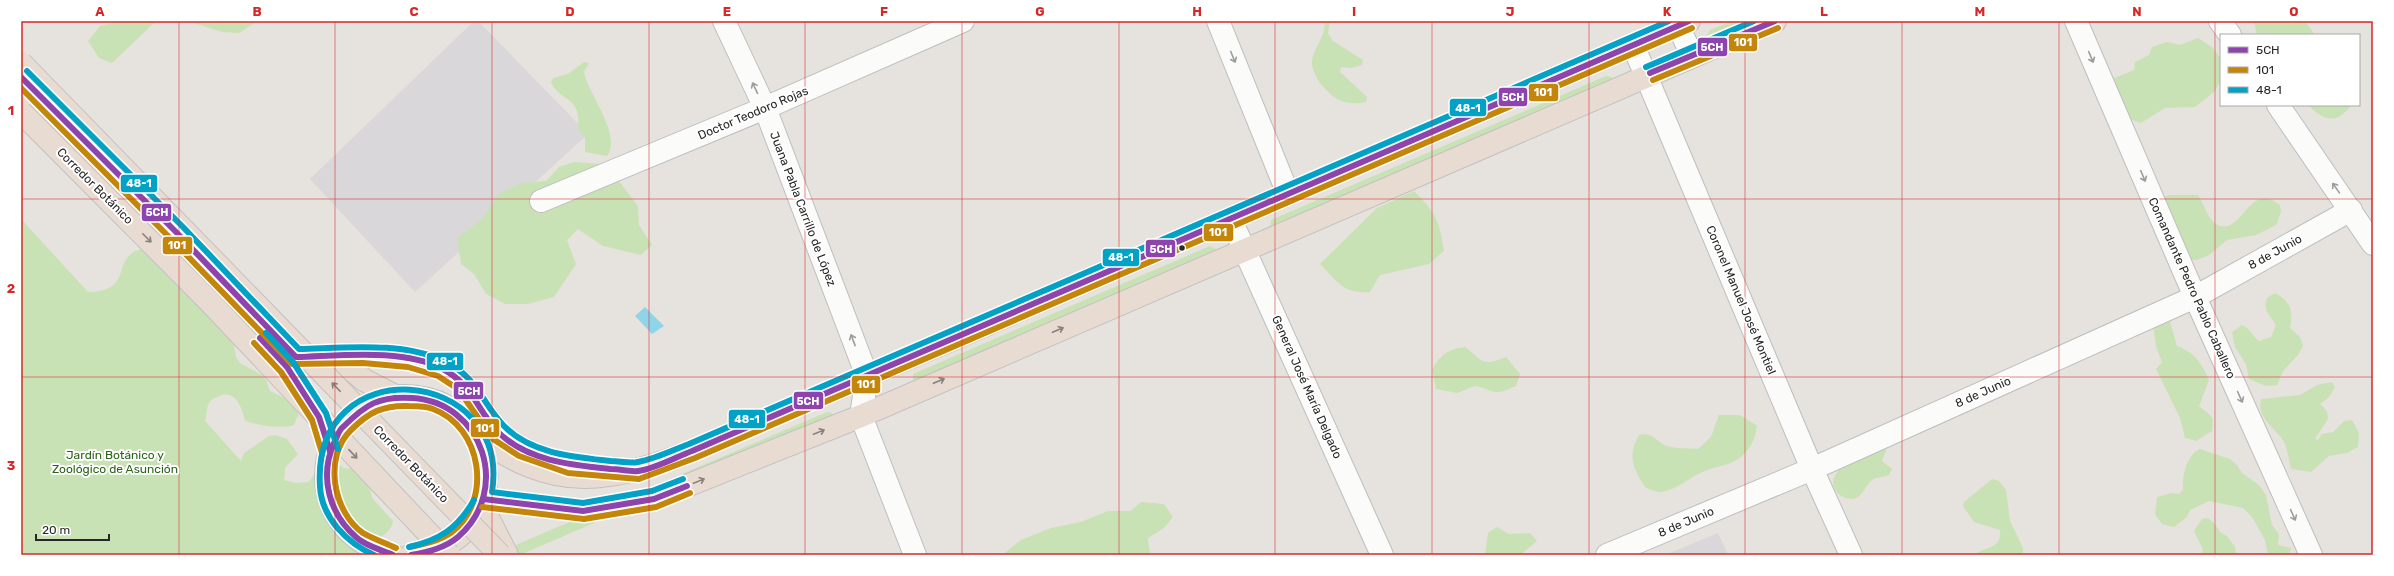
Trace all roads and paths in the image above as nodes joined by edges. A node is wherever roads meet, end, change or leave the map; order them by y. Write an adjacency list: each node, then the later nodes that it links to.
1 (724, 21): 16 (street, Juana Pabla Carrillo de López, one-way to 1)
2 (963, 21): 16 (street, Doctor Teodoro Rojas)
3 (1218, 21): 18 (street, one-way to 18)
4 (1775, 21): 10 (highway)
5 (2076, 21): 24 (street, Comandante Pedro Pablo Caballero, one-way to 24)
6 (2220, 21): 8 (street)
7 (1681, 23): 9 (highway); 10 (street)
8 (2229, 34)
9 (1633, 45): 12 (street, Coronel Manuel José Montiel); 18 (highway)
10 (1692, 56): 12 (highway)
11 (21, 63): 37 (highway, Corredor Botánico, one-way to 11, bridge)
12 (1647, 75): 23 (highway); 31 (street, Coronel Manuel José Montiel)
13 (21, 77): 25 (highway)
14 (21, 93): 30 (highway)
15 (2279, 106): 20 (street, one-way to 15)
16 (764, 108): 19 (street, Doctor Teodoro Rojas); 26 (street, Juana Pabla Carrillo de López, one-way to 16)
17 (21, 112): 36 (highway, Corredor Botánico, one-way to 36, bridge)
18 (1288, 194): 21 (highway)
19 (541, 201)
20 (2351, 210): 22 (street); 24 (street, 8 de Junio)
21 (1231, 220): 23 (street, General José María Delgado); 26 (highway)
22 (2373, 244)
23 (1245, 250): 28 (highway, one-way to 23); 40 (street, General José María Delgado)
24 (2195, 297): 31 (street, 8 de Junio); 43 (street, Comandante Pedro Pablo Caballero, one-way to 43)
25 (296, 357): 27 (highway); 32 (highway)
26 (867, 376): 28 (street); 32 (highway)
27 (395, 396): 29 (highway); 30 (highway)
28 (861, 416): 33 (highway, one-way to 28); 39 (street)
29 (468, 425): 32 (highway); 33 (highway)
30 (330, 452): 34 (highway)
31 (1812, 468): 41 (street, 8 de Junio); 42 (street, Coronel Manuel José Montiel)
32 (638, 470)
33 (482, 502): 35 (highway); 38 (highway)
34 (393, 555)
35 (410, 555)
36 (449, 555)
37 (500, 555)
38 (507, 555)
39 (915, 555)
40 (1382, 555)
41 (1607, 555)
42 (1851, 555)
43 (2311, 555)

